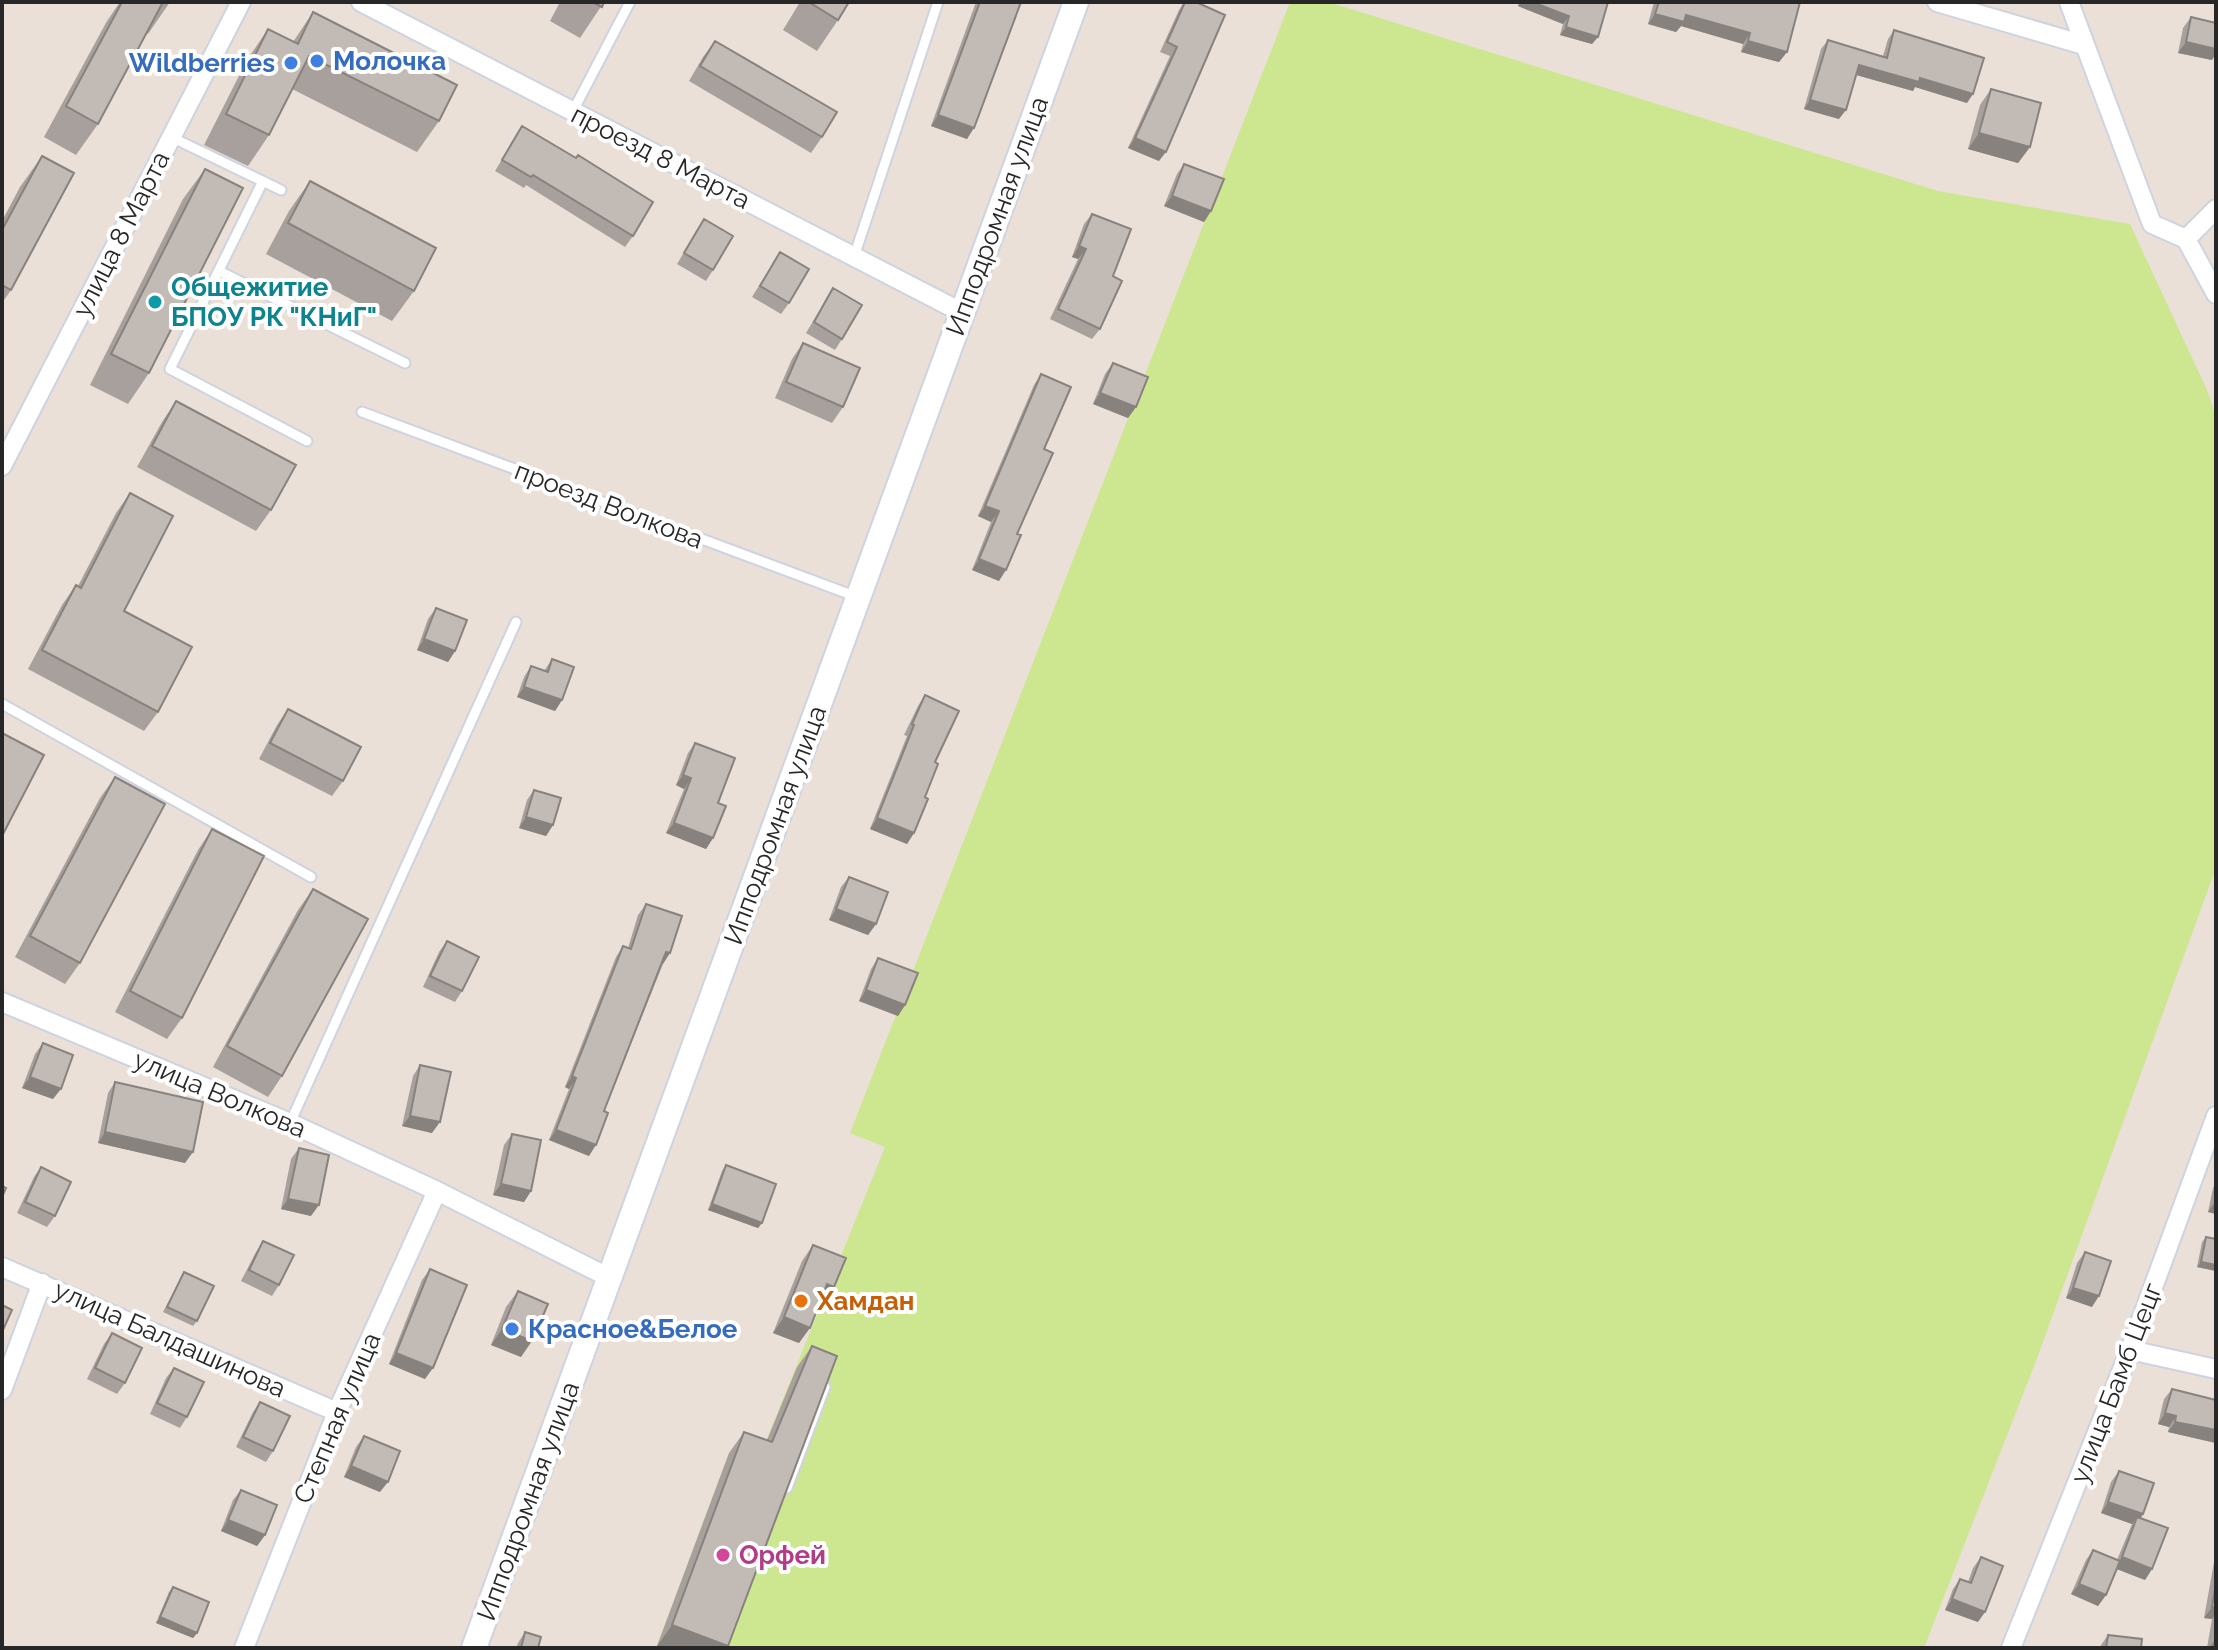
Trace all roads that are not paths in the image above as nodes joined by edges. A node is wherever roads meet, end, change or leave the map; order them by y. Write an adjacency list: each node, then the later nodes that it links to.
1 (241, 2): 10 (street, улица 8 Марта)
2 (361, 2): 9 (street, проезд 8 Марта)
3 (630, 2): 9 (lane)
4 (938, 2): 15 (lane)
5 (1076, 2): 18 (main road, Ипподромная улица)
6 (1937, 2): 8 (street)
7 (2069, 2): 8 (street)
8 (2084, 45): 14 (street)
9 (573, 111): 15 (street, проезд 8 Марта)
10 (171, 137): 11 (lane); 22 (street, улица 8 Марта)
11 (263, 181): 12 (lane); 16 (lane)
12 (281, 190)
13 (2216, 209): 14 (street)
14 (2186, 239): 17 (street)
15 (854, 257): 18 (street, проезд 8 Марта)
16 (219, 271): 19 (lane); 21 (lane)
17 (2216, 294)
18 (961, 312): 23 (main road, Ипподромная улица)
19 (405, 363)
20 (362, 412): 23 (lane, проезд Волкова)
21 (307, 441)
22 (2, 466)
23 (857, 597): 32 (main road, Ипподромная улица)
24 (516, 622): 29 (lane)
25 (2, 704): 26 (lane)
26 (311, 877)
27 (2, 1002): 29 (street, улица Волкова)
28 (2215, 1121): 34 (street, улица Бамб Цецг)
29 (290, 1123): 30 (street, улица Волкова)
30 (437, 1191): 32 (street); 38 (street, Степная улица)
31 (2, 1267): 33 (street, улица Балдашинова)
32 (610, 1278): 41 (main road, Ипподромная улица)
33 (42, 1283): 37 (street); 38 (street, улица Балдашинова)
34 (2130, 1350): 35 (street); 42 (street, улица Бамб Цецг)
35 (2216, 1369)
36 (825, 1387): 39 (lane)
37 (2, 1390)
38 (337, 1412): 40 (street, Степная улица)
39 (782, 1503)
40 (244, 1648)
41 (474, 1648)
42 (2011, 1648)

